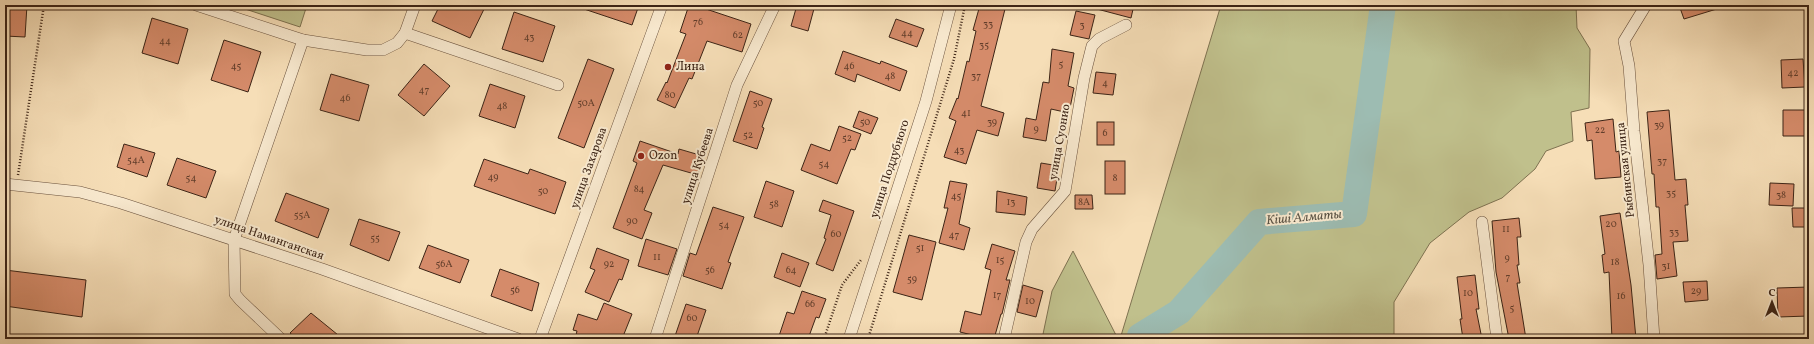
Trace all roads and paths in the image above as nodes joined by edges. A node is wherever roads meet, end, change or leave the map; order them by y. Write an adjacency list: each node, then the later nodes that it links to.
1 (44, 5): 14 (path)
2 (196, 5): 11 (street)
3 (415, 5): 10 (street)
4 (662, 5): 20 (street, улица Захарова)
5 (775, 5): 21 (street, улица Кубеева)
6 (951, 5): 23 (street, улица Поддубного)
7 (965, 5): 24 (path)
8 (1646, 5): 27 (street, Рыбинская улица)
9 (1126, 25): 25 (street, улица Суонио)
10 (405, 33): 11 (street); 12 (street)
11 (303, 40): 16 (street)
12 (558, 85)
13 (5, 184): 14 (street, улица Наманганская)
14 (16, 185): 16 (street, улица Наманганская)
15 (1482, 222): 26 (street)
16 (234, 240): 18 (street); 19 (street, улица Наманганская)
17 (866, 254): 22 (path)
18 (281, 339)
19 (518, 339)
20 (540, 339)
21 (655, 339)
22 (824, 339)
23 (849, 339)
24 (868, 339)
25 (1004, 339)
26 (1497, 339)
27 (1654, 339)

